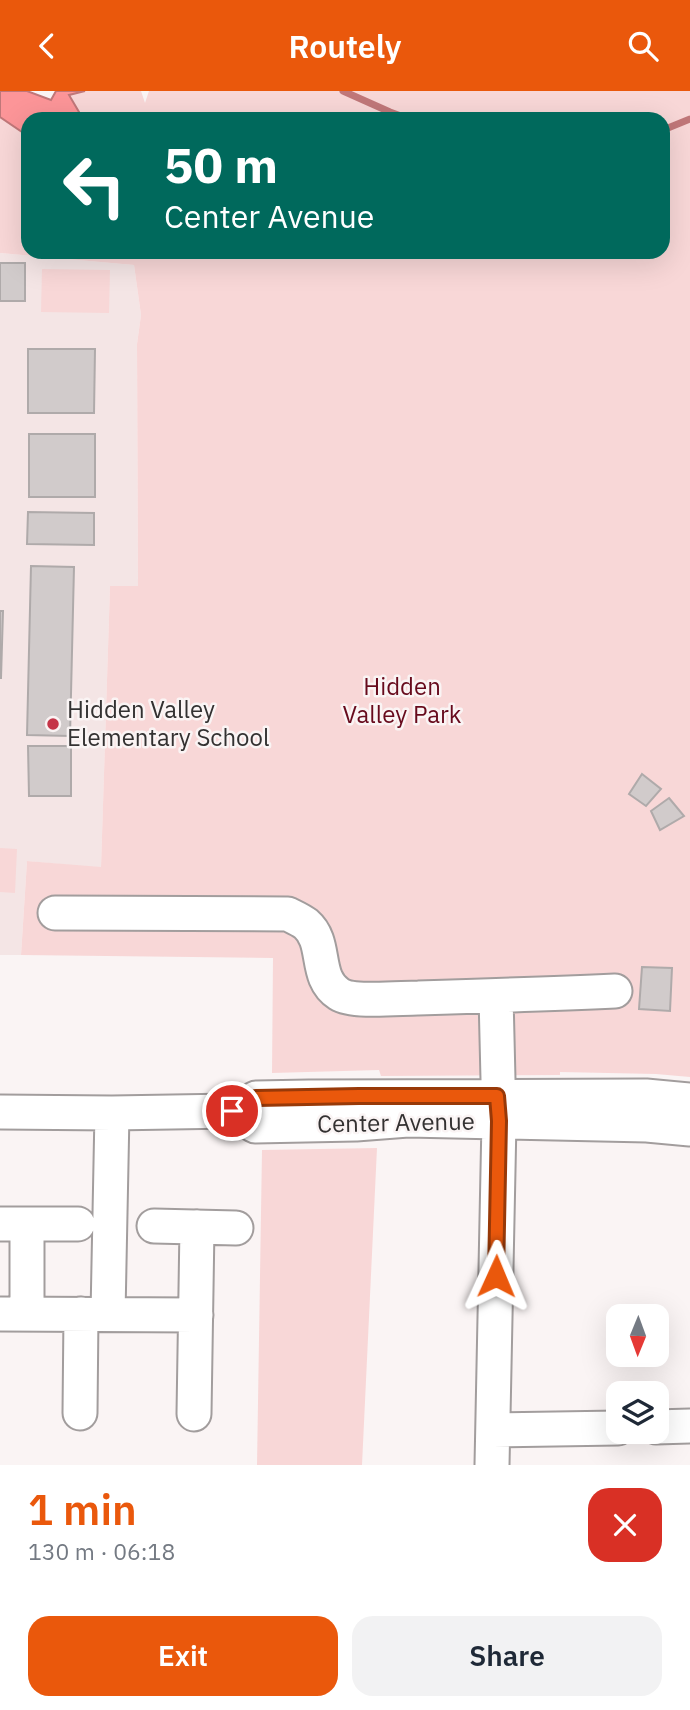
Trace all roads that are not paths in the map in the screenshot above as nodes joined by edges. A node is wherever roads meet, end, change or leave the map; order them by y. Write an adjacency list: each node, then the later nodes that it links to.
1 (55, 913): 3 (street)
2 (615, 991): 3 (street)
3 (496, 996): 5 (street)
4 (690, 1100): 5 (street, Center Avenue)
5 (498, 1109): 7 (street, Center Avenue); 8 (street, Center Avenue); 22 (street)
6 (0, 1112): 7 (street, Center Avenue)
7 (112, 1113): 15 (street)
8 (690, 1129)
9 (14, 1224): 10 (street); 14 (street)
10 (78, 1224)
11 (154, 1226): 12 (street)
12 (197, 1227): 13 (street); 16 (street)
13 (236, 1228)
14 (13, 1314): 15 (street)
15 (94, 1314): 16 (street); 17 (street)
16 (196, 1315): 18 (street)
17 (80, 1413)
18 (194, 1413)
19 (690, 1426): 20 (street)
20 (669, 1427)
21 (606, 1428): 22 (street)
22 (494, 1430): 23 (street)
23 (492, 1465)

